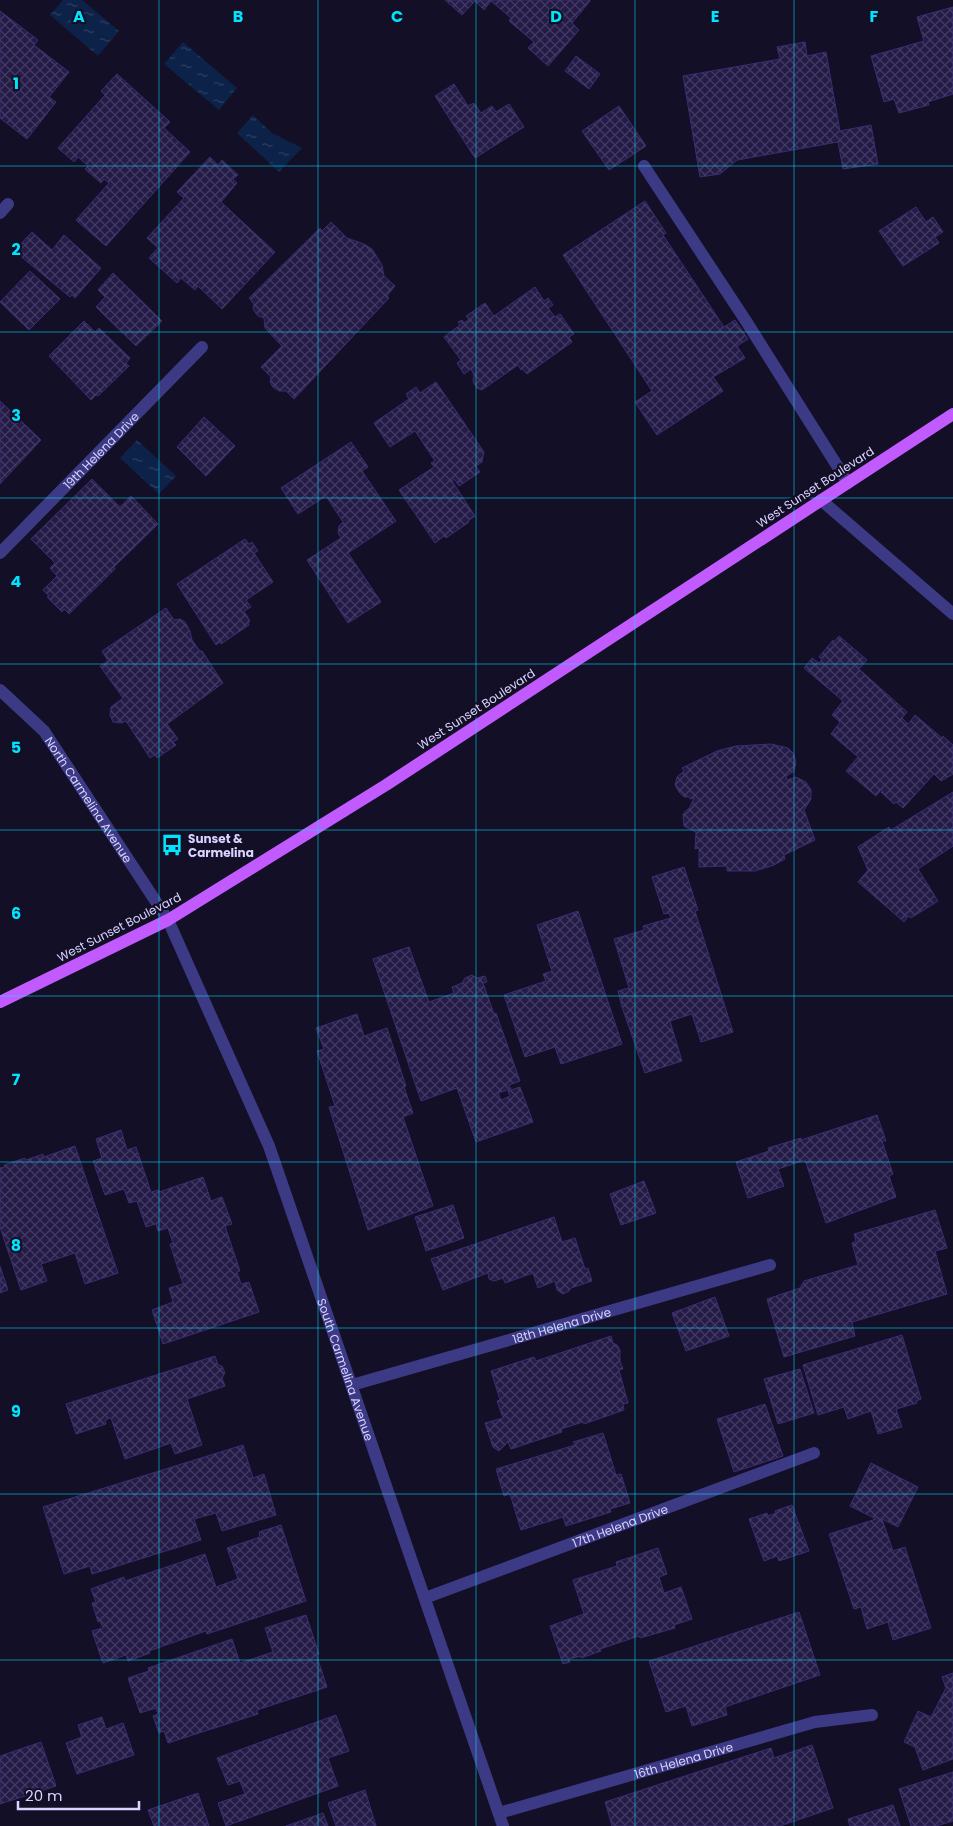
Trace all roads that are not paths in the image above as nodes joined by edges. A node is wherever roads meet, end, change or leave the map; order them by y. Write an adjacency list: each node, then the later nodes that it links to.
1 (644, 166): 4 (street)
2 (202, 347): 6 (street, 19th Helena Drive)
3 (953, 414): 4 (main road, West Sunset Boulevard)
4 (848, 483): 5 (main road, West Sunset Boulevard)
5 (821, 500): 7 (street); 9 (main road, West Sunset Boulevard)
6 (0, 554)
7 (953, 614)
8 (0, 690): 9 (street, North Carmelina Avenue)
9 (168, 920): 10 (main road, West Sunset Boulevard); 12 (street, South Carmelina Avenue)
10 (0, 1002)
11 (770, 1265): 12 (street, 18th Helena Drive)
12 (352, 1385): 14 (street, South Carmelina Avenue)
13 (814, 1453): 14 (street, 17th Helena Drive)
14 (425, 1598): 16 (street, South Carmelina Avenue)
15 (872, 1715): 16 (street, 16th Helena Drive)
16 (499, 1813): 17 (street, South Carmelina Avenue)
17 (502, 1826)

